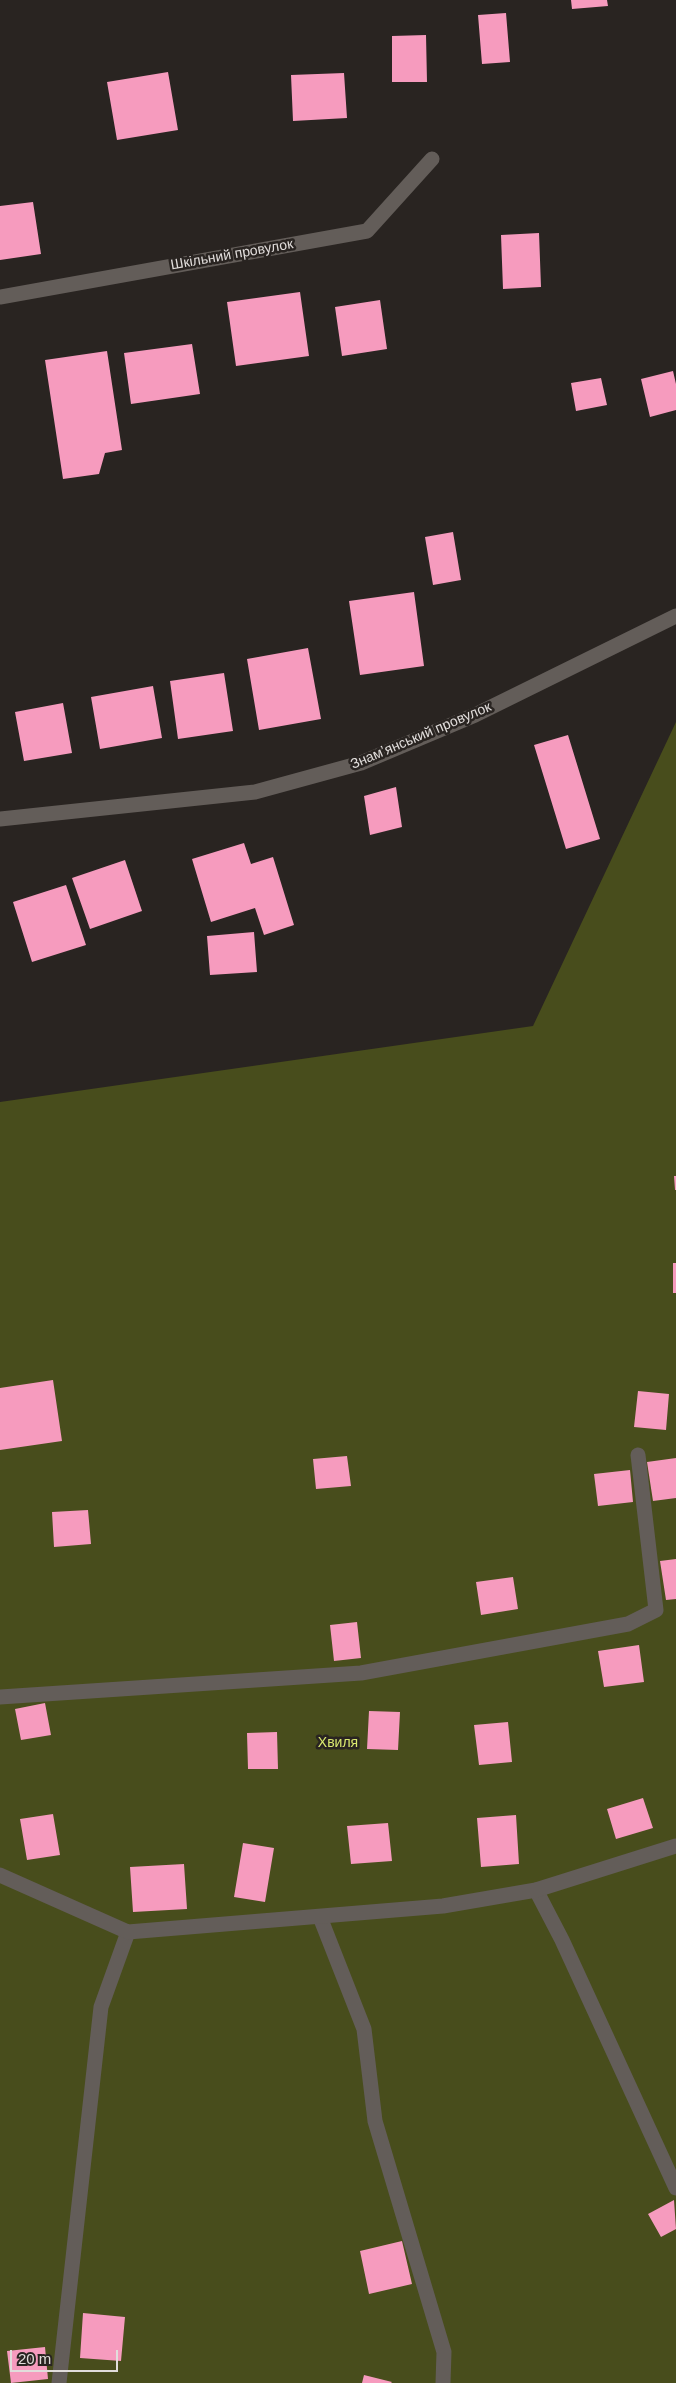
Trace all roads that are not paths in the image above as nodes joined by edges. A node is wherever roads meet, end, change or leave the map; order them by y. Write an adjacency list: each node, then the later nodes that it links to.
1 (432, 159): 2 (street, Шкільний провулок)
2 (0, 297)
3 (676, 616): 4 (street, Знамʼянський провулок)
4 (0, 819)
5 (638, 1455): 6 (street)
6 (0, 1697)
7 (676, 1846): 9 (street)
8 (0, 1875): 11 (street)
9 (536, 1890): 10 (street); 12 (street)
10 (320, 1917): 11 (street); 14 (street)
11 (128, 1932): 13 (street)
12 (676, 2188)
13 (59, 2383)
14 (442, 2383)

